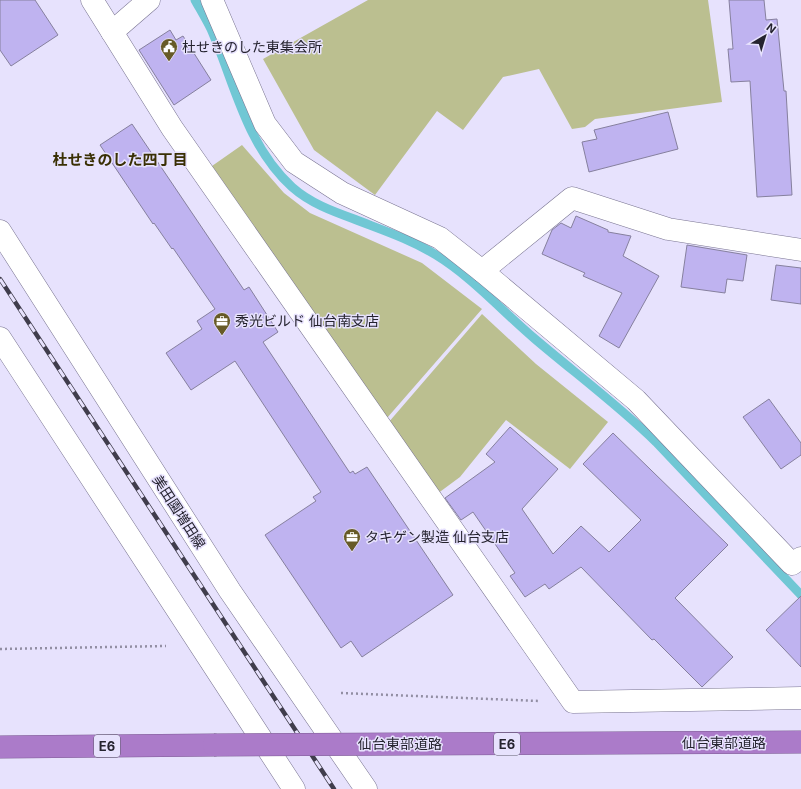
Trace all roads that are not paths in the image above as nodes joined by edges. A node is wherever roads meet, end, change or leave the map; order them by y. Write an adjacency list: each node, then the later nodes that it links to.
1 (92, 0): 4 (street)
2 (149, 0): 4 (street)
3 (212, 0): 7 (street)
4 (112, 32): 10 (street)
5 (0, 231): 14 (street, 美田園増田線)
6 (801, 250): 7 (street)
7 (482, 270): 9 (street)
8 (0, 338): 13 (street)
9 (801, 558)
10 (801, 698)
11 (801, 742): 12 (highway, 仙台東部道路 / E6, bridge)
12 (0, 747)
13 (294, 789)
14 (366, 789)

